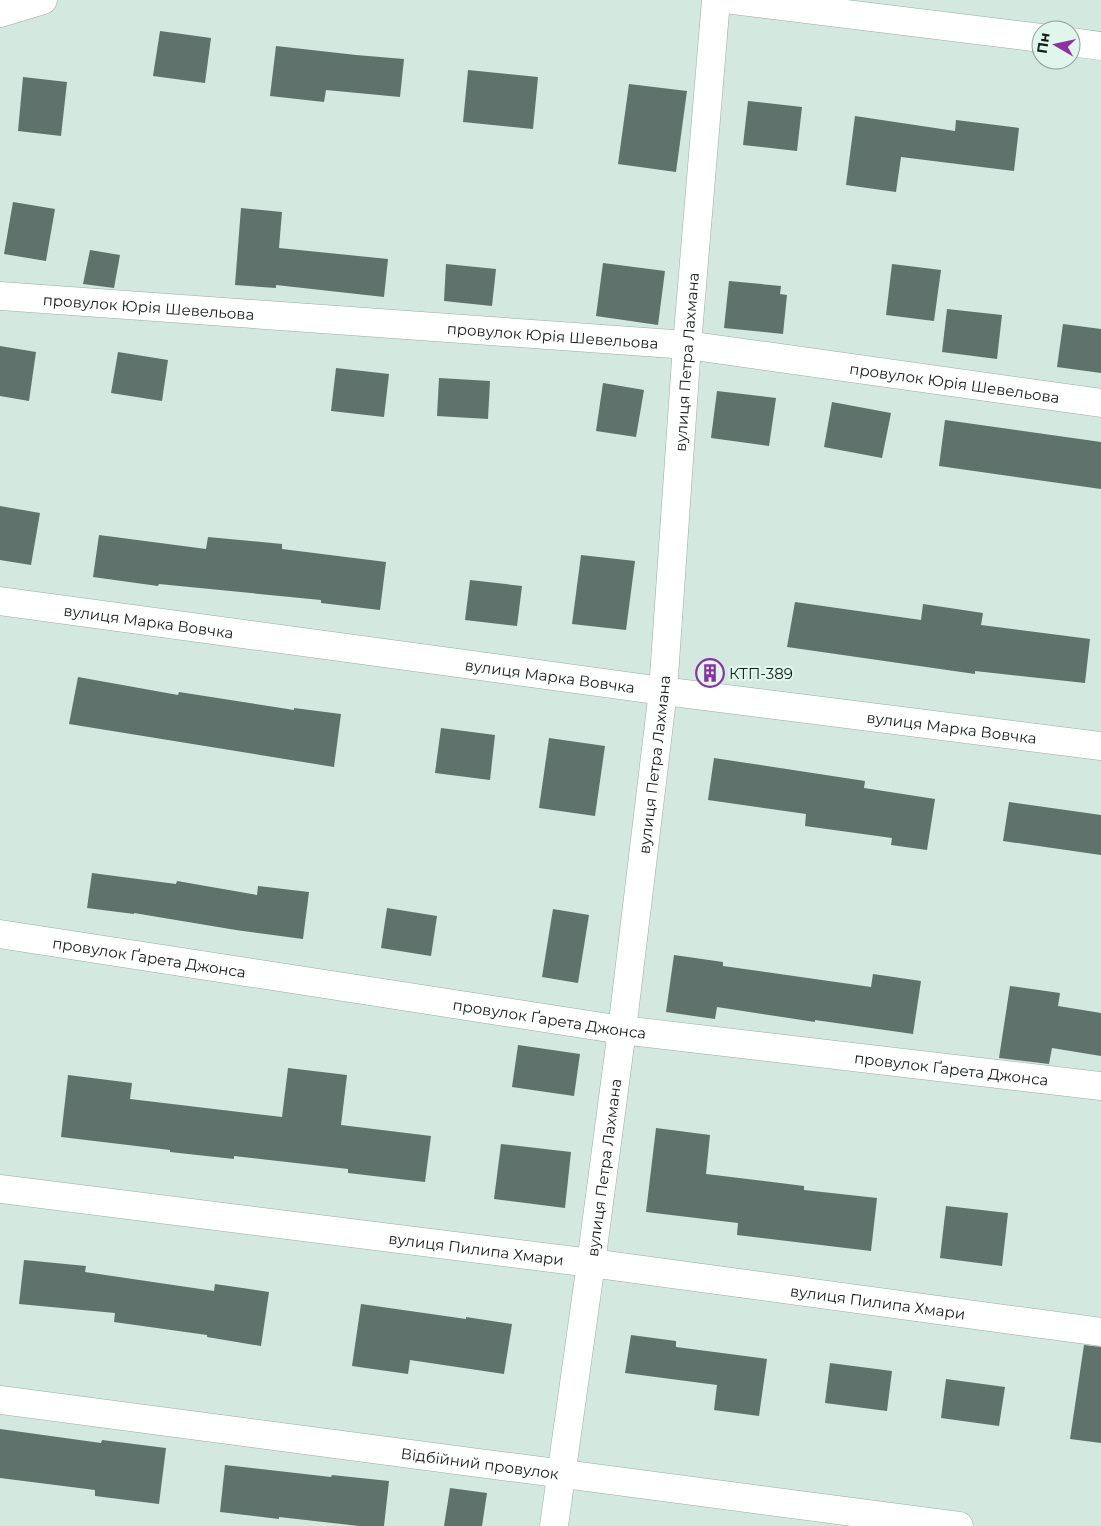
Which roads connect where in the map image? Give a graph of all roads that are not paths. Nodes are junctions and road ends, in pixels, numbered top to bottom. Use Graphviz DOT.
graph roads {
  1 [pos="43,0"];
  2 [pos="716,0"];
  3 [pos="733,0"];
  4 [pos="0,13"];
  5 [pos="1031,37"];
  6 [pos="1081,43"];
  7 [pos="1101,46"];
  8 [pos="0,296"];
  9 [pos="687,345"];
  10 [pos="1101,403"];
  11 [pos="0,601"];
  12 [pos="663,691"];
  13 [pos="1101,746"];
  14 [pos="0,934"];
  15 [pos="622,1030"];
  16 [pos="1101,1086"];
  17 [pos="0,1189"];
  18 [pos="591,1263"];
  19 [pos="1101,1332"];
  20 [pos="0,1400"];
  21 [pos="562,1474"];
  22 [pos="554,1526"];
  23 [pos="959,1526"];
  1 -- 4 [label="street"];
  2 -- 9 [label="street, вулиця Петра Лахмана"];
  3 -- 5 [label="street"];
  6 -- 7 [label="street"];
  8 -- 9 [label="street, провулок Юрія Шевельова"];
  9 -- 10 [label="street, провулок Юрія Шевельова"];
  9 -- 12 [label="street, вулиця Петра Лахмана"];
  11 -- 12 [label="street, вулиця Марка Вовчка"];
  12 -- 13 [label="street, вулиця Марка Вовчка"];
  12 -- 15 [label="street, вулиця Петра Лахмана"];
  14 -- 15 [label="street, провулок Ґарета Джонса"];
  15 -- 16 [label="street, провулок Ґарета Джонса"];
  15 -- 18 [label="street, вулиця Петра Лахмана"];
  17 -- 18 [label="street, вулиця Пилипа Хмари"];
  18 -- 19 [label="street, вулиця Пилипа Хмари"];
  18 -- 21 [label="street, вулиця Петра Лахмана"];
  20 -- 21 [label="street, Відбійний провулок"];
  21 -- 22 [label="street, вулиця Петра Лахмана"];
  21 -- 23 [label="street, Відбійний провулок"];
}
